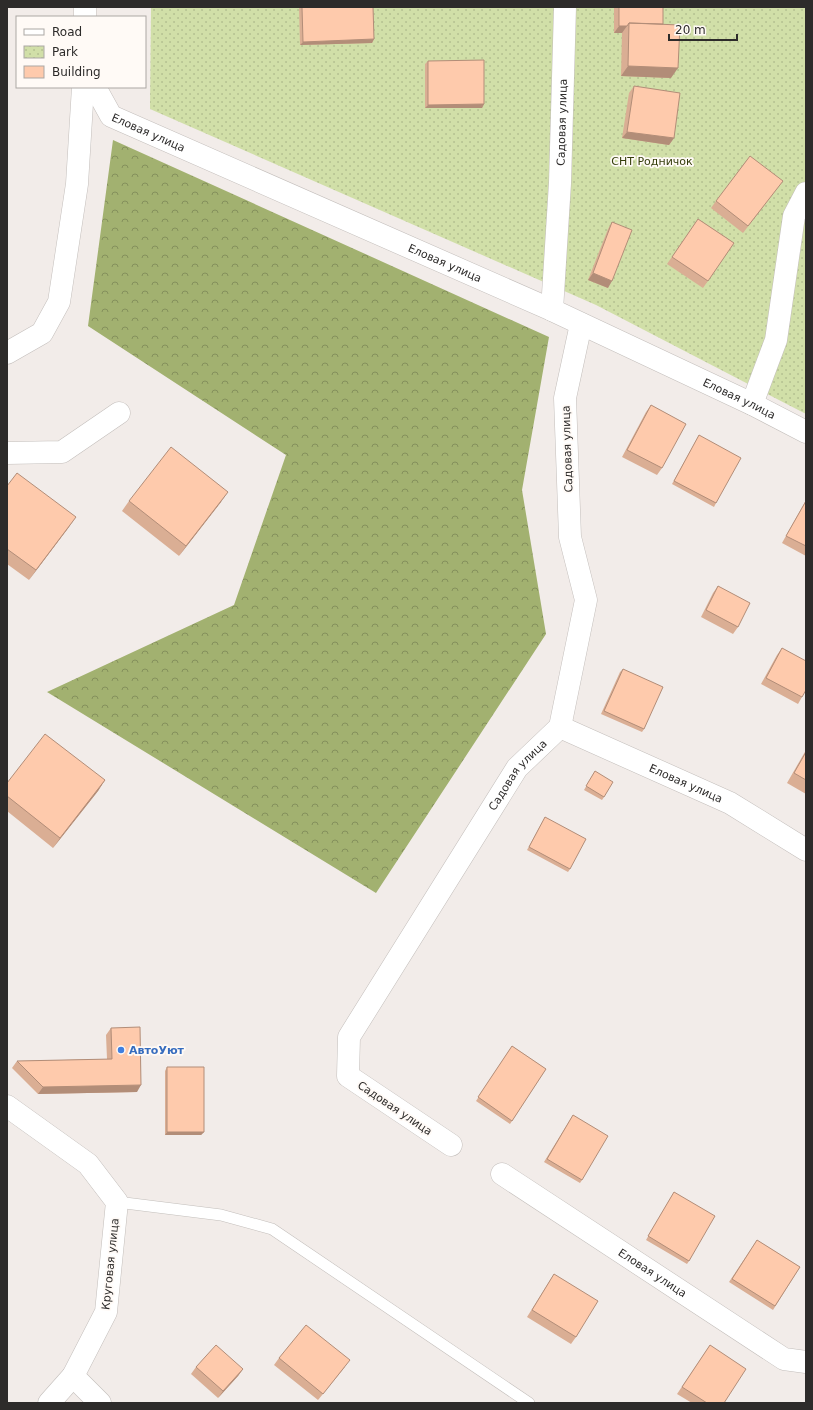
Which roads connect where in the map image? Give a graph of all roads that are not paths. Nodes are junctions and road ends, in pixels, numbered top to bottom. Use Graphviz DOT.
graph roads {
  1 [pos="565,7"];
  2 [pos="83,88"];
  3 [pos="96,88"];
  4 [pos="806,193"];
  5 [pos="552,310"];
  6 [pos="581,324"];
  7 [pos="7,353"];
  8 [pos="752,404"];
  9 [pos="119,413"];
  10 [pos="806,432"];
  11 [pos="7,453"];
  12 [pos="560,727"];
  13 [pos="806,850"];
  14 [pos="7,1106"];
  15 [pos="450,1145"];
  16 [pos="502,1174"];
  17 [pos="117,1202"];
  18 [pos="806,1362"];
  19 [pos="73,1376"];
  20 [pos="49,1403"];
  21 [pos="100,1403"];
  22 [pos="529,1403"];
  1 -- 5 [label="street, Садовая улица"];
  2 -- 7 [label="street"];
  3 -- 5 [label="street, Еловая улица"];
  4 -- 8 [label="street"];
  5 -- 6 [label="street, Еловая улица"];
  6 -- 8 [label="street, Еловая улица"];
  6 -- 12 [label="street, Садовая улица"];
  8 -- 10 [label="street, Еловая улица"];
  9 -- 11 [label="street"];
  12 -- 13 [label="street, Еловая улица"];
  12 -- 15 [label="street, Садовая улица"];
  14 -- 17 [label="street"];
  16 -- 18 [label="street, Еловая улица"];
  17 -- 19 [label="street, Круговая улица"];
  17 -- 22 [label="lane"];
  19 -- 20 [label="street, Круговая улица"];
  19 -- 21 [label="street"];
}
